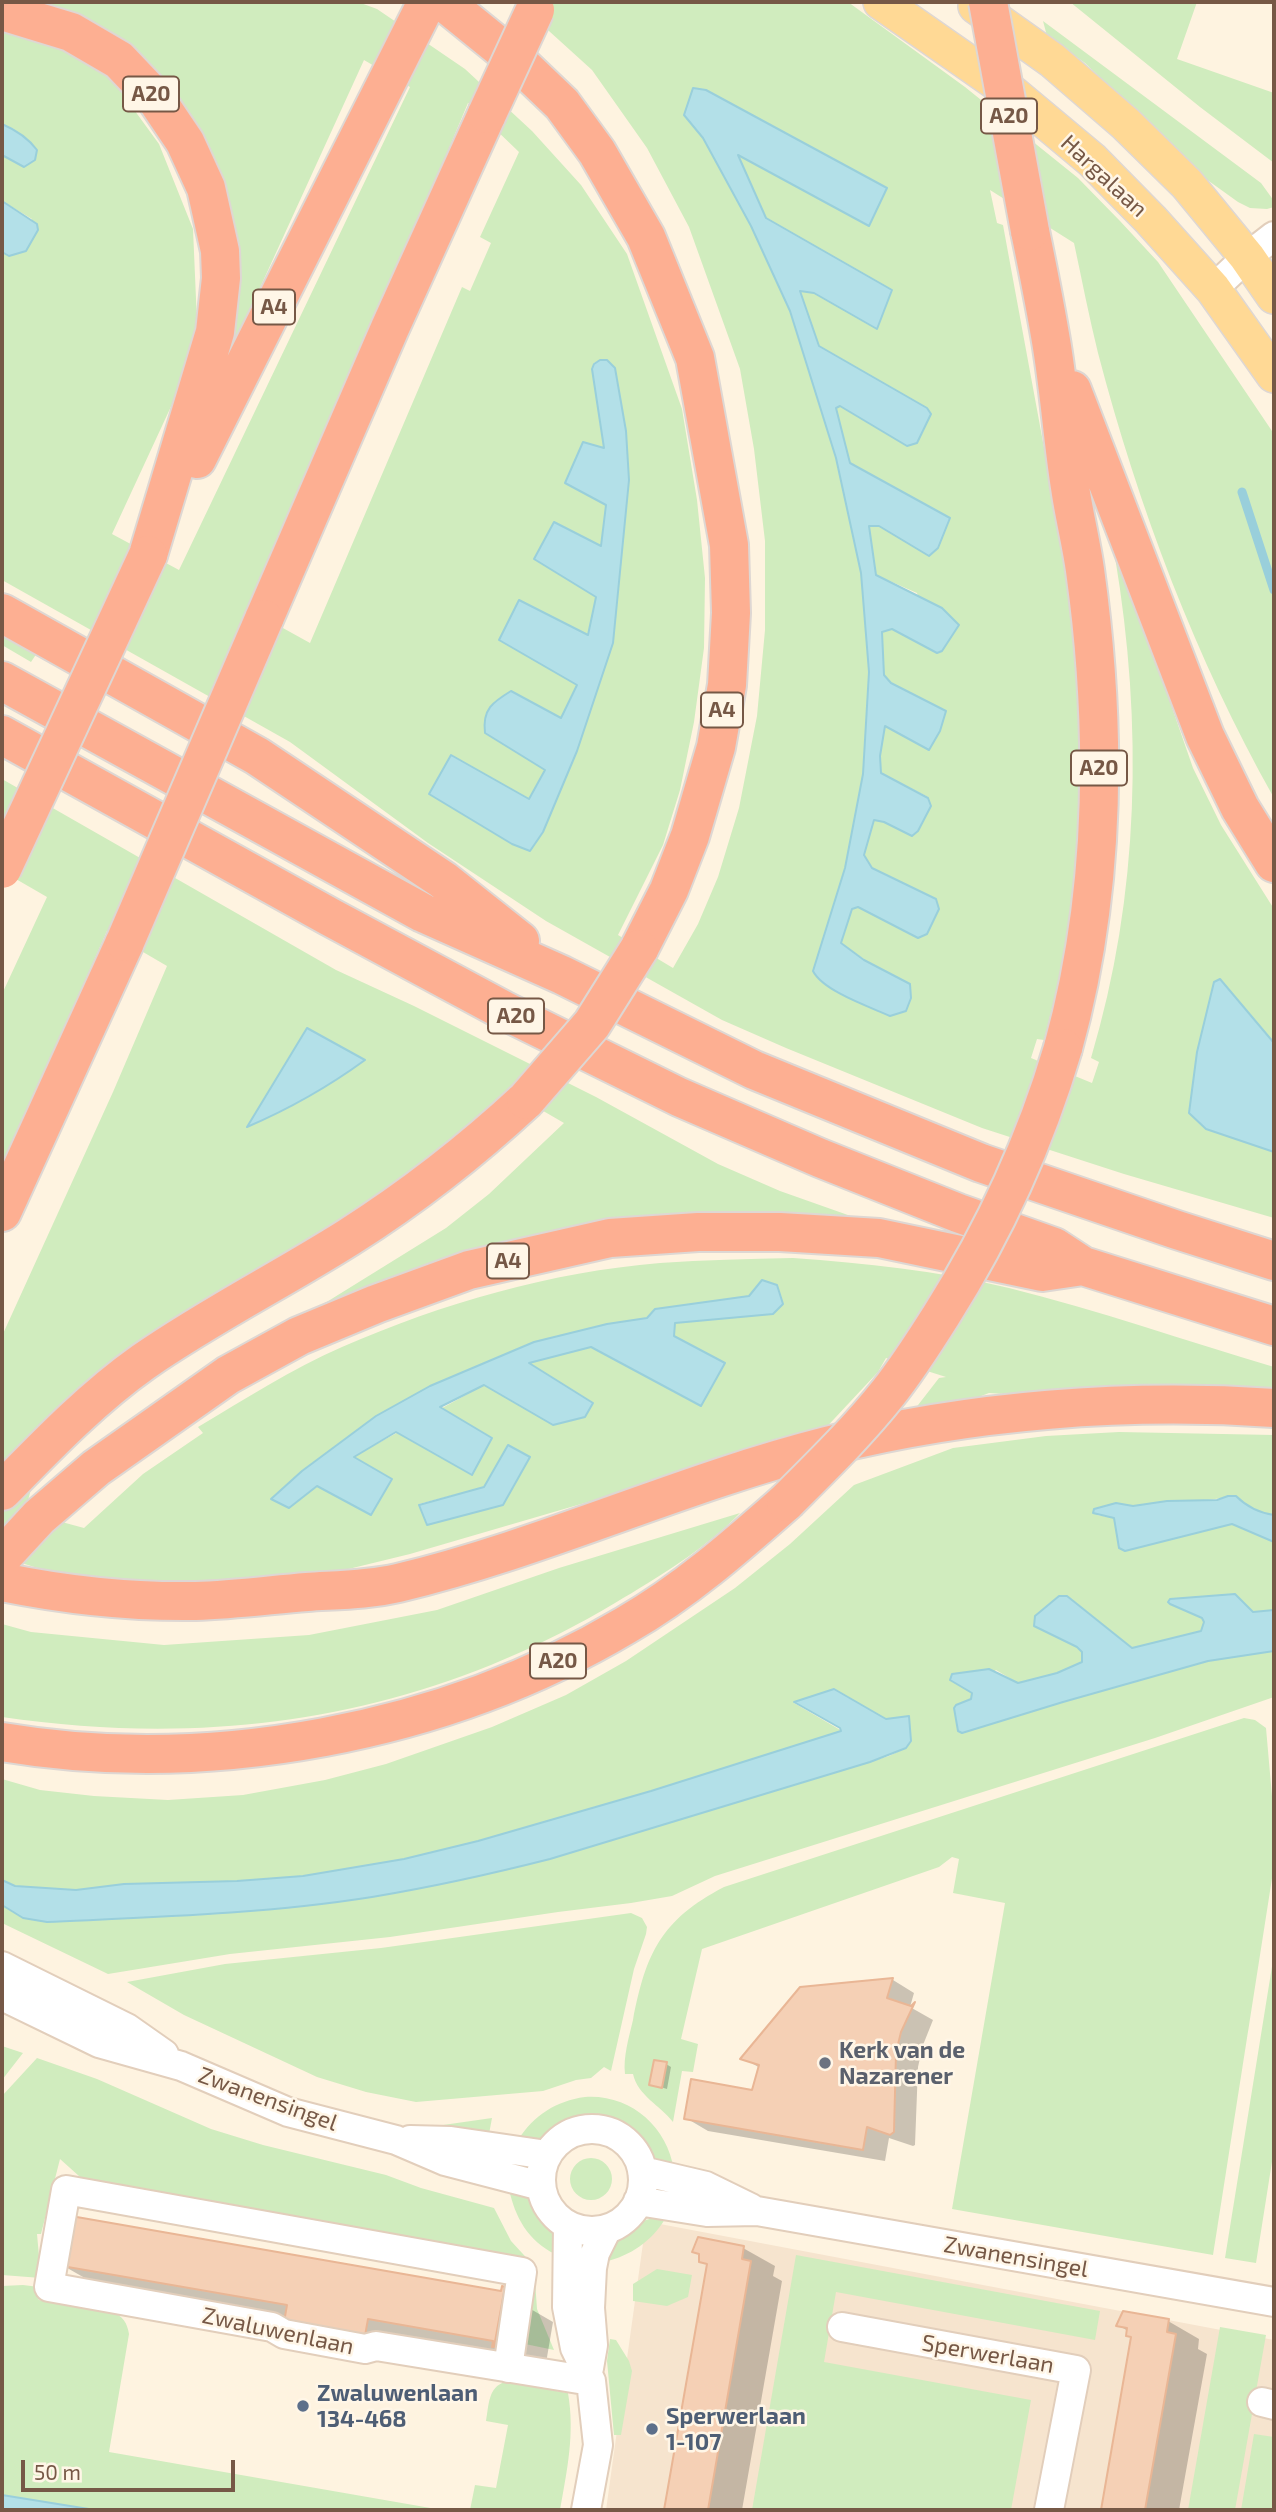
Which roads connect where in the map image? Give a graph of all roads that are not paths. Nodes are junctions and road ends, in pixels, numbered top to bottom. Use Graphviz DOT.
graph roads {
  1 [pos="427,2"];
  2 [pos="444,2"];
  3 [pos="881,2"];
  4 [pos="970,2"];
  5 [pos="988,2"];
  6 [pos="537,6"];
  7 [pos="2,11"];
  8 [pos="1274,236"];
  9 [pos="1247,257"];
  10 [pos="1213,289"];
  11 [pos="1274,296"];
  12 [pos="1050,335"];
  13 [pos="1274,375"];
  14 [pos="148,555"];
  15 [pos="2,613"];
  16 [pos="2,681"];
  17 [pos="2,735"];
  18 [pos="1274,863"];
  19 [pos="2,869"];
  20 [pos="562,975"];
  21 [pos="2,1212"];
  22 [pos="1274,1261"];
  23 [pos="1083,1266"];
  24 [pos="1274,1326"];
  25 [pos="1274,1408"];
  26 [pos="2,1491"];
  27 [pos="2,1557"];
  28 [pos="2,1582"];
  29 [pos="2,1742"];
  30 [pos="2,1966"];
  31 [pos="2,1996"];
  32 [pos="181,2066"];
  33 [pos="396,2140"];
  34 [pos="547,2155"];
  35 [pos="642,2171"];
  36 [pos="541,2186"];
  37 [pos="638,2201"];
  38 [pos="757,2211"];
  39 [pos="568,2225"];
  40 [pos="607,2229"];
  41 [pos="1274,2302"];
  42 [pos="842,2327"];
  43 [pos="508,2368"];
  44 [pos="590,2376"];
  45 [pos="586,2510"];
  46 [pos="1049,2510"];
  1 -- 14 [label="highway, A4"];
  2 -- 26 [label="highway, A4, bridge"];
  3 -- 10 [label="main road, Hargalaan"];
  4 -- 9 [label="main road"];
  5 -- 12 [label="highway, A20, bridge"];
  6 -- 21 [label="highway, bridge"];
  7 -- 14 [label="highway, A20"];
  8 -- 9 [label="street"];
  9 -- 10 [label="street"];
  9 -- 11 [label="main road"];
  10 -- 13 [label="main road, Hargalaan"];
  12 -- 18 [label="highway, A20"];
  12 -- 29 [label="highway, A20, bridge"];
  14 -- 19 [label="highway, A4, bridge"];
  15 -- 20 [label="highway, A20"];
  16 -- 20 [label="highway, A20"];
  17 -- 23 [label="highway, A20"];
  20 -- 22 [label="highway, A20"];
  23 -- 24 [label="highway, A20"];
  23 -- 27 [label="highway, A4"];
  25 -- 28 [label="highway"];
  30 -- 32 [label="street, Zwanensingel"];
  31 -- 32 [label="street, Zwanensingel"];
  32 -- 33 [label="street, Zwanensingel"];
  33 -- 34 [label="street, Zwanensingel"];
  33 -- 36 [label="street, Zwanensingel"];
  34 -- 35 [label="street"];
  34 -- 36 [label="street"];
  35 -- 37 [label="street"];
  35 -- 38 [label="street, Zwanensingel"];
  36 -- 39 [label="street"];
  37 -- 38 [label="street, Zwanensingel"];
  37 -- 40 [label="street"];
  38 -- 41 [label="street, Zwanensingel"];
  39 -- 40 [label="street"];
  39 -- 44 [label="street"];
  40 -- 44 [label="street"];
  42 -- 46 [label="street, Sperwerlaan"];
  43 -- 43 [label="street, Zwaluwenlaan"];
  43 -- 44 [label="street, Zwaluwenlaan"];
  44 -- 45 [label="street"];
}
